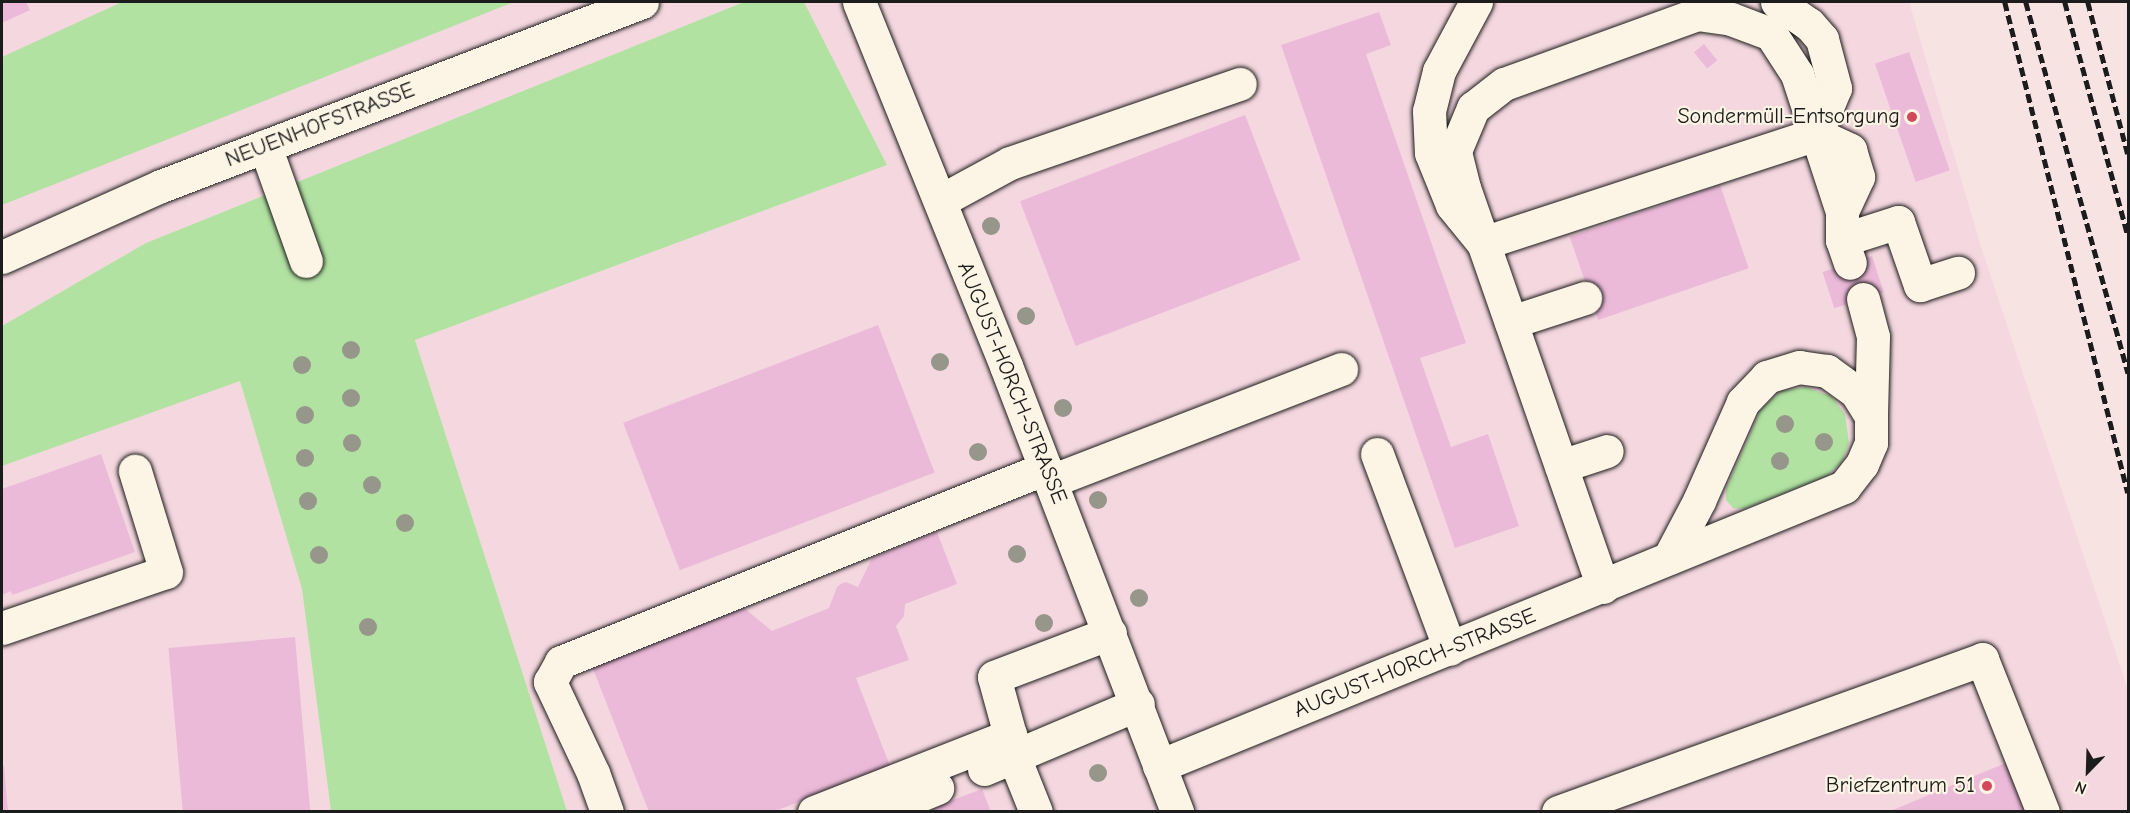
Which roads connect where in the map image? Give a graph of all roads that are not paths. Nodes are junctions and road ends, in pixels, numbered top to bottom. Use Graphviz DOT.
graph roads {
  1 [pos="642,2"];
  2 [pos="859,2"];
  3 [pos="1476,2"];
  4 [pos="1777,2"];
  5 [pos="1240,84"];
  6 [pos="1816,134"];
  7 [pos="266,146"];
  8 [pos="940,201"];
  9 [pos="1484,243"];
  10 [pos="2,257"];
  11 [pos="306,261"];
  12 [pos="1958,273"];
  13 [pos="1585,298"];
  14 [pos="1863,299"];
  15 [pos="1511,322"];
  16 [pos="1341,369"];
  17 [pos="1871,416"];
  18 [pos="1607,451"];
  19 [pos="1377,454"];
  20 [pos="1561,466"];
  21 [pos="135,471"];
  22 [pos="1048,475"];
  23 [pos="1669,558"];
  24 [pos="1603,587"];
  25 [pos="2,628"];
  26 [pos="1110,633"];
  27 [pos="1450,648"];
  28 [pos="1138,705"];
  29 [pos="1014,757"];
  30 [pos="1160,766"];
  31 [pos="607,812"];
  32 [pos="814,812"];
  33 [pos="878,812"];
  34 [pos="1036,812"];
  35 [pos="1178,812"];
  36 [pos="1558,812"];
  37 [pos="2043,812"];
  1 -- 7 [label="street, NEUENHOFSTRASSE"];
  2 -- 8 [label="street, AUGUST-HORCH-STRASSE"];
  3 -- 9 [label="street"];
  4 -- 6 [label="street"];
  5 -- 8 [label="street"];
  6 -- 9 [label="street"];
  6 -- 9 [label="street"];
  6 -- 12 [label="street"];
  7 -- 10 [label="street, NEUENHOFSTRASSE"];
  7 -- 11 [label="street"];
  8 -- 22 [label="street, AUGUST-HORCH-STRASSE"];
  9 -- 15 [label="street"];
  13 -- 15 [label="street"];
  14 -- 17 [label="street, AUGUST-HORCH-STRASSE"];
  15 -- 20 [label="street"];
  16 -- 22 [label="street"];
  17 -- 23 [label="street, AUGUST-HORCH-STRASSE"];
  17 -- 23 [label="street"];
  18 -- 20 [label="street"];
  19 -- 27 [label="street"];
  20 -- 24 [label="street"];
  21 -- 25 [label="street"];
  22 -- 26 [label="street, AUGUST-HORCH-STRASSE"];
  22 -- 31 [label="street"];
  23 -- 24 [label="street, AUGUST-HORCH-STRASSE"];
  24 -- 27 [label="street, AUGUST-HORCH-STRASSE"];
  26 -- 28 [label="street, AUGUST-HORCH-STRASSE"];
  26 -- 32 [label="street"];
  27 -- 30 [label="street, AUGUST-HORCH-STRASSE"];
  28 -- 29 [label="street"];
  28 -- 30 [label="street, AUGUST-HORCH-STRASSE"];
  29 -- 33 [label="street"];
  29 -- 34 [label="street"];
  30 -- 35 [label="street, AUGUST-HORCH-STRASSE"];
  36 -- 37 [label="street"];
}
